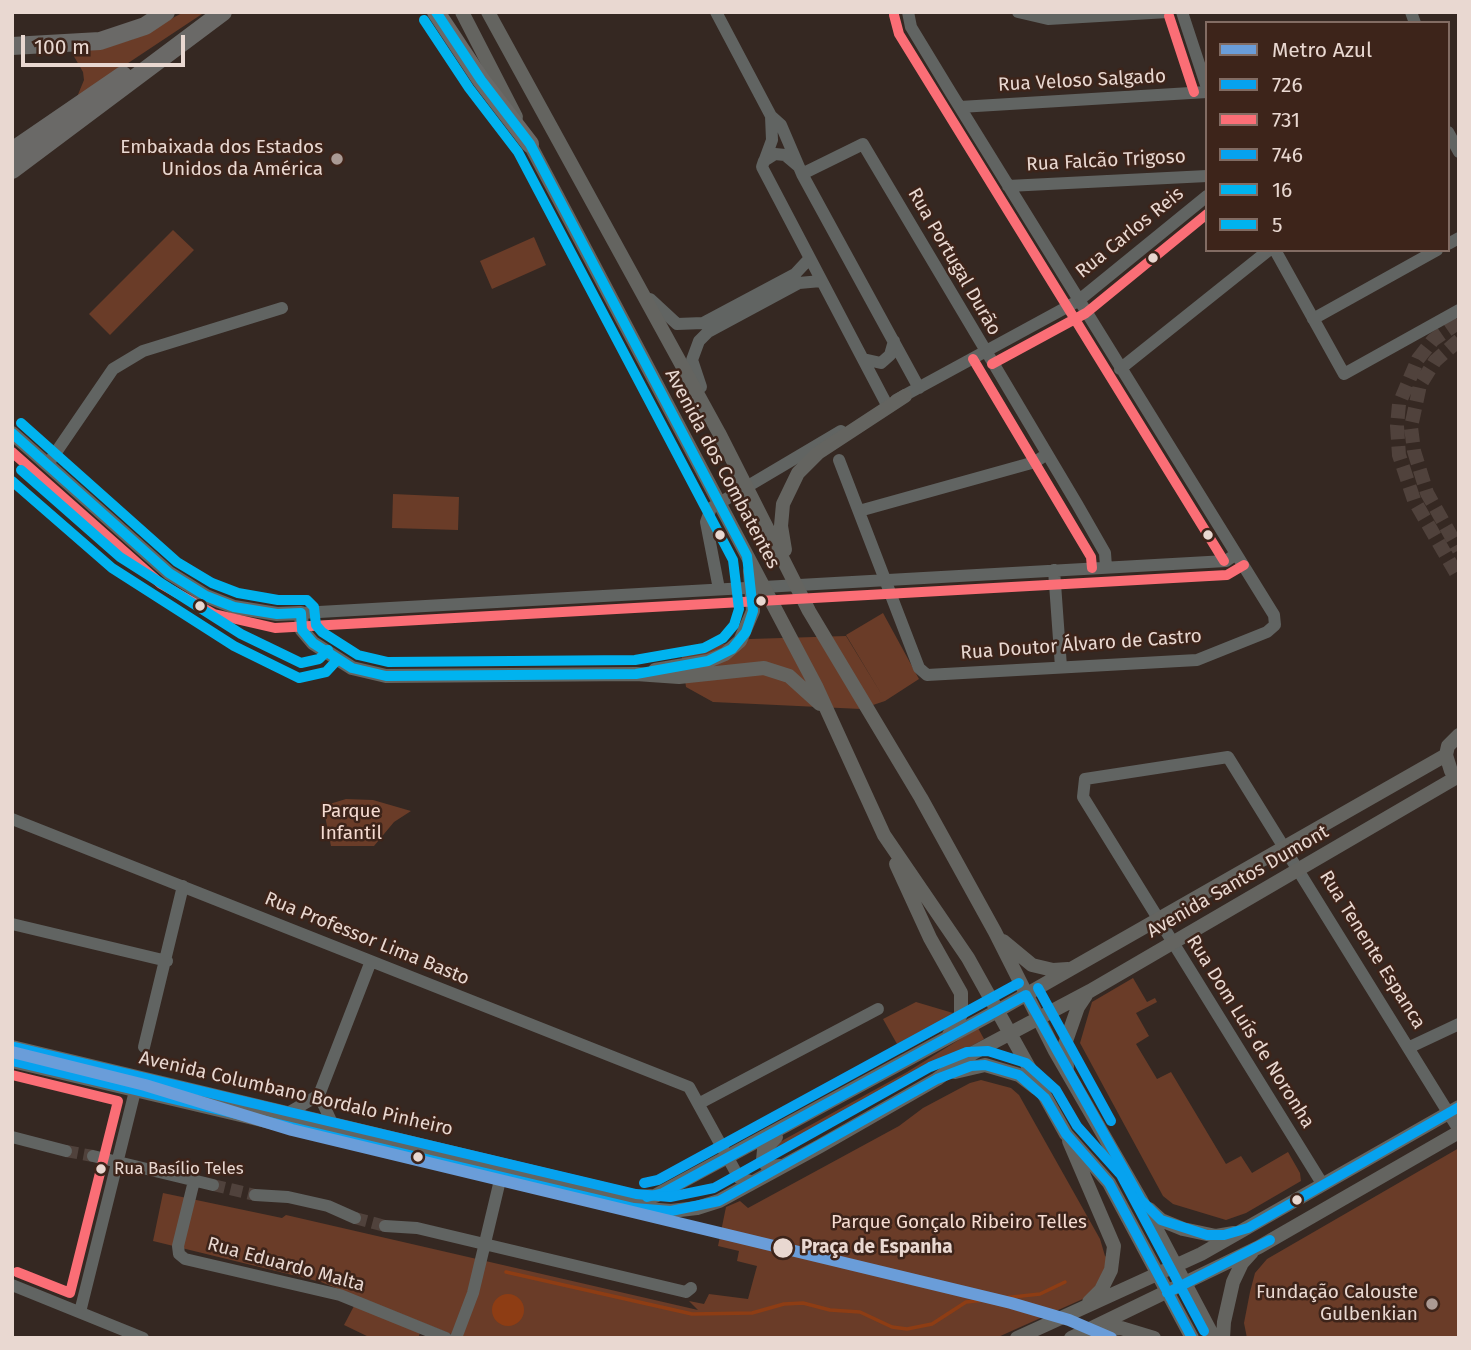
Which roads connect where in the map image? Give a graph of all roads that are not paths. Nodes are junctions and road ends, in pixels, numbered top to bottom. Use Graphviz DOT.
graph roads {
  1 [pos="166,12"];
  2 [pos="223,12"];
  3 [pos="436,12"];
  4 [pos="462,12"];
  5 [pos="488,12"];
  6 [pos="716,12"];
  7 [pos="908,12"];
  8 [pos="1020,12"];
  9 [pos="1168,12"];
  10 [pos="1182,12"];
  11 [pos="16,44"];
  12 [pos="163,54"];
  13 [pos="1205,84"];
  14 [pos="1205,90"];
  15 [pos="960,107"];
  16 [pos="771,116"];
  17 [pos="1450,136"];
  18 [pos="530,144"];
  19 [pos="12,151"];
  20 [pos="1459,152"];
  21 [pos="764,161"];
  22 [pos="12,170"];
  23 [pos="800,170"];
  24 [pos="1205,176"];
  25 [pos="1008,186"];
  26 [pos="1205,198"];
  27 [pos="1266,252"];
  28 [pos="1276,252"];
  29 [pos="1433,252"];
  30 [pos="809,259"];
  31 [pos="821,281"];
  32 [pos="638,288"];
  33 [pos="1078,301"];
  34 [pos="282,308"];
  35 [pos="1459,310"];
  36 [pos="1313,318"];
  37 [pos="894,341"];
  38 [pos="985,352"];
  39 [pos="862,358"];
  40 [pos="1120,369"];
  41 [pos="919,388"];
  42 [pos="905,396"];
  43 [pos="887,405"];
  44 [pos="12,433"];
  45 [pos="719,433"];
  46 [pos="1047,454"];
  47 [pos="839,460"];
  48 [pos="48,464"];
  49 [pos="859,511"];
  50 [pos="1236,554"];
  51 [pos="747,556"];
  52 [pos="787,562"];
  53 [pos="1106,567"];
  54 [pos="1054,570"];
  55 [pos="885,579"];
  56 [pos="719,589"];
  57 [pos="301,613"];
  58 [pos="1061,667"];
  59 [pos="678,671"];
  60 [pos="826,710"];
  61 [pos="1459,735"];
  62 [pos="1446,755"];
  63 [pos="1228,757"];
  64 [pos="1458,777"];
  65 [pos="12,819"];
  66 [pos="884,835"];
  67 [pos="1285,847"];
  68 [pos="1299,869"];
  69 [pos="183,886"];
  70 [pos="1158,919"];
  71 [pos="12,924"];
  72 [pos="995,932"];
  73 [pos="1173,943"];
  74 [pos="167,961"];
  75 [pos="371,961"];
  76 [pos="1076,966"];
  77 [pos="1090,991"];
  78 [pos="1026,995"];
  79 [pos="878,1009"];
  80 [pos="999,1010"];
  81 [pos="1038,1019"];
  82 [pos="1459,1024"];
  83 [pos="1012,1033"];
  84 [pos="937,1045"];
  85 [pos="12,1047"];
  86 [pos="144,1047"];
  87 [pos="1410,1047"];
  88 [pos="12,1061"];
  89 [pos="138,1076"];
  90 [pos="1069,1076"];
  91 [pos="937,1079"];
  92 [pos="135,1091"];
  93 [pos="319,1095"];
  94 [pos="1045,1098"];
  95 [pos="700,1103"];
  96 [pos="1454,1110"];
  97 [pos="288,1113"];
  98 [pos="802,1118"];
  99 [pos="332,1123"];
  100 [pos="1459,1131"];
  101 [pos="1066,1134"];
  102 [pos="12,1137"];
  103 [pos="338,1138"];
  104 [pos="66,1151"];
  105 [pos="93,1156"];
  106 [pos="727,1159"];
  107 [pos="117,1162"];
  108 [pos="788,1164"];
  109 [pos="501,1176"];
  110 [pos="759,1179"];
  111 [pos="193,1184"];
  112 [pos="213,1185"];
  113 [pos="1322,1185"];
  114 [pos="255,1195"];
  115 [pos="1141,1200"];
  116 [pos="355,1218"];
  117 [pos="385,1226"];
  118 [pos="1248,1228"];
  119 [pos="484,1243"];
  120 [pos="1259,1247"];
  121 [pos="1176,1266"];
  122 [pos="1158,1275"];
  123 [pos="1185,1283"];
  124 [pos="12,1284"];
  125 [pos="691,1288"];
  126 [pos="1167,1293"];
  127 [pos="80,1312"];
  128 [pos="1067,1316"];
  129 [pos="143,1338"];
  130 [pos="446,1338"];
  131 [pos="456,1338"];
  132 [pos="1017,1338"];
  133 [pos="1072,1338"];
  134 [pos="1154,1338"];
  135 [pos="1192,1338"];
  136 [pos="1214,1338"];
  137 [pos="1223,1338"];
  1 -- 11 [label="highway"];
  2 -- 12 [label="highway"];
  3 -- 18 [label="highway"];
  4 -- 18 [label="main road, Avenida dos Combatentes"];
  5 -- 32 [label="main road, Avenida dos Combatentes"];
  6 -- 16 [label="street"];
  7 -- 15 [label="street"];
  8 -- 9 [label="street"];
  10 -- 13 [label="street"];
  12 -- 19 [label="highway"];
  12 -- 22 [label="highway"];
  14 -- 15 [label="street, Rua Veloso Salgado"];
  15 -- 25 [label="street"];
  16 -- 21 [label="street"];
  16 -- 23 [label="street"];
  17 -- 20 [label="street"];
  18 -- 51 [label="main road, Avenida dos Combatentes"];
  21 -- 23 [label="street"];
  21 -- 30 [label="street"];
  23 -- 37 [label="street"];
  23 -- 38 [label="street, Rua Portugal Durão"];
  24 -- 25 [label="street, Rua Falcão Trigoso"];
  25 -- 33 [label="street"];
  26 -- 33 [label="street, Rua Carlos Reis"];
  27 -- 40 [label="street"];
  28 -- 36 [label="street"];
  29 -- 36 [label="street"];
  30 -- 31 [label="street"];
  30 -- 32 [label="street"];
  31 -- 39 [label="street"];
  31 -- 45 [label="street"];
  32 -- 45 [label="main road, Avenida dos Combatentes"];
  33 -- 38 [label="street, Rua Carlos Reis"];
  33 -- 40 [label="street"];
  34 -- 48 [label="street"];
  35 -- 36 [label="street"];
  37 -- 39 [label="street"];
  37 -- 41 [label="street"];
  38 -- 41 [label="street, Rua Carlos Reis"];
  38 -- 46 [label="street, Rua Portugal Durão"];
  39 -- 43 [label="street"];
  40 -- 50 [label="street"];
  41 -- 42 [label="street, Rua Carlos Reis"];
  42 -- 43 [label="street, Rua Carlos Reis"];
  42 -- 52 [label="main road"];
  43 -- 56 [label="street, Rua Carlos Reis"];
  44 -- 48 [label="main road"];
  45 -- 52 [label="main road, Avenida dos Combatentes"];
  46 -- 49 [label="street"];
  46 -- 53 [label="street, Rua Portugal Durão"];
  47 -- 49 [label="street"];
  48 -- 57 [label="main road"];
  49 -- 55 [label="street"];
  50 -- 53 [label="street"];
  50 -- 58 [label="street, Rua Doutor Álvaro de Castro"];
  51 -- 59 [label="main road"];
  51 -- 60 [label="main road, Avenida dos Combatentes"];
  52 -- 72 [label="main road, Avenida dos Combatentes"];
  53 -- 54 [label="street"];
  54 -- 55 [label="street"];
  54 -- 58 [label="street"];
  55 -- 56 [label="street"];
  55 -- 58 [label="street, Rua Doutor Álvaro de Castro"];
  56 -- 57 [label="street"];
  57 -- 59 [label="main road"];
  59 -- 60 [label="main road"];
  60 -- 66 [label="main road, Avenida dos Combatentes"];
  61 -- 62 [label="main road"];
  62 -- 64 [label="main road"];
  62 -- 67 [label="main road, Avenida Santos Dumont"];
  63 -- 67 [label="street, Rua Tenente Espanca"];
  63 -- 70 [label="street, Rua Dom Luís de Noronha"];
  64 -- 68 [label="main road, Avenida Santos Dumont"];
  65 -- 69 [label="street, Rua Professor Lima Basto"];
  66 -- 80 [label="main road, Avenida dos Combatentes"];
  66 -- 84 [label="main road"];
  67 -- 68 [label="street, Rua Tenente Espanca"];
  67 -- 70 [label="main road, Avenida Santos Dumont"];
  68 -- 73 [label="main road, Avenida Santos Dumont"];
  68 -- 87 [label="street, Rua Tenente Espanca"];
  69 -- 74 [label="street"];
  69 -- 75 [label="street, Rua Professor Lima Basto"];
  70 -- 73 [label="street, Rua Dom Luís de Noronha"];
  70 -- 76 [label="main road, Avenida Santos Dumont"];
  71 -- 74 [label="street"];
  72 -- 76 [label="main road, Avenida Santos Dumont"];
  72 -- 78 [label="main road"];
  73 -- 77 [label="main road, Avenida Santos Dumont"];
  73 -- 113 [label="street, Rua Dom Luís de Noronha"];
  74 -- 86 [label="street"];
  75 -- 93 [label="street"];
  75 -- 95 [label="street, Rua Professor Lima Basto"];
  76 -- 78 [label="main road, Avenida Santos Dumont"];
  77 -- 81 [label="main road, Avenida Santos Dumont"];
  77 -- 90 [label="main road"];
  78 -- 80 [label="main road"];
  78 -- 81 [label="main road"];
  79 -- 95 [label="street"];
  80 -- 83 [label="main road"];
  80 -- 84 [label="main road"];
  81 -- 83 [label="main road"];
  81 -- 90 [label="main road"];
  82 -- 87 [label="street"];
  83 -- 91 [label="main road"];
  83 -- 94 [label="main road"];
  84 -- 98 [label="main road"];
  85 -- 89 [label="main road, Avenida Columbano Bordalo Pinheiro"];
  87 -- 96 [label="street, Rua Tenente Espanca"];
  88 -- 92 [label="main road, Avenida Columbano Bordalo Pinheiro"];
  89 -- 92 [label="main road"];
  89 -- 97 [label="main road, Avenida Columbano Bordalo Pinheiro"];
  90 -- 115 [label="main road"];
  91 -- 94 [label="main road"];
  91 -- 108 [label="main road"];
  92 -- 103 [label="main road, Avenida Columbano Bordalo Pinheiro"];
  92 -- 107 [label="street"];
  93 -- 97 [label="street"];
  93 -- 99 [label="street"];
  94 -- 101 [label="main road"];
  95 -- 106 [label="street, Rua Professor Lima Basto"];
  96 -- 100 [label="street, Rua Tenente Espanca"];
  96 -- 113 [label="main road"];
  97 -- 99 [label="main road, Avenida Columbano Bordalo Pinheiro"];
  98 -- 106 [label="main road"];
  98 -- 108 [label="main road"];
  99 -- 103 [label="main road"];
  99 -- 106 [label="main road, Avenida Columbano Bordalo Pinheiro"];
  100 -- 120 [label="main road"];
  101 -- 122 [label="main road"];
  101 -- 128 [label="main road"];
  102 -- 104 [label="street"];
  103 -- 109 [label="main road, Avenida Columbano Bordalo Pinheiro"];
  105 -- 107 [label="street"];
  106 -- 110 [label="street, Rua Professor Lima Basto"];
  107 -- 111 [label="street"];
  107 -- 127 [label="street"];
  108 -- 110 [label="main road"];
  109 -- 110 [label="main road, Avenida Columbano Bordalo Pinheiro"];
  109 -- 119 [label="street"];
  111 -- 112 [label="street"];
  111 -- 130 [label="street, Rua Eduardo Malta"];
  113 -- 118 [label="main road"];
  114 -- 116 [label="street"];
  115 -- 118 [label="main road"];
  115 -- 121 [label="main road"];
  117 -- 119 [label="street"];
  118 -- 121 [label="main road"];
  119 -- 125 [label="street"];
  119 -- 131 [label="street"];
  120 -- 123 [label="main road"];
  120 -- 137 [label="main road"];
  121 -- 122 [label="main road"];
  121 -- 123 [label="main road"];
  122 -- 126 [label="main road"];
  122 -- 128 [label="main road"];
  123 -- 126 [label="main road"];
  123 -- 136 [label="main road"];
  124 -- 127 [label="street"];
  126 -- 133 [label="main road"];
  126 -- 135 [label="main road"];
  127 -- 129 [label="street"];
  128 -- 132 [label="main road"];
  133 -- 134 [label="main road"];
}
